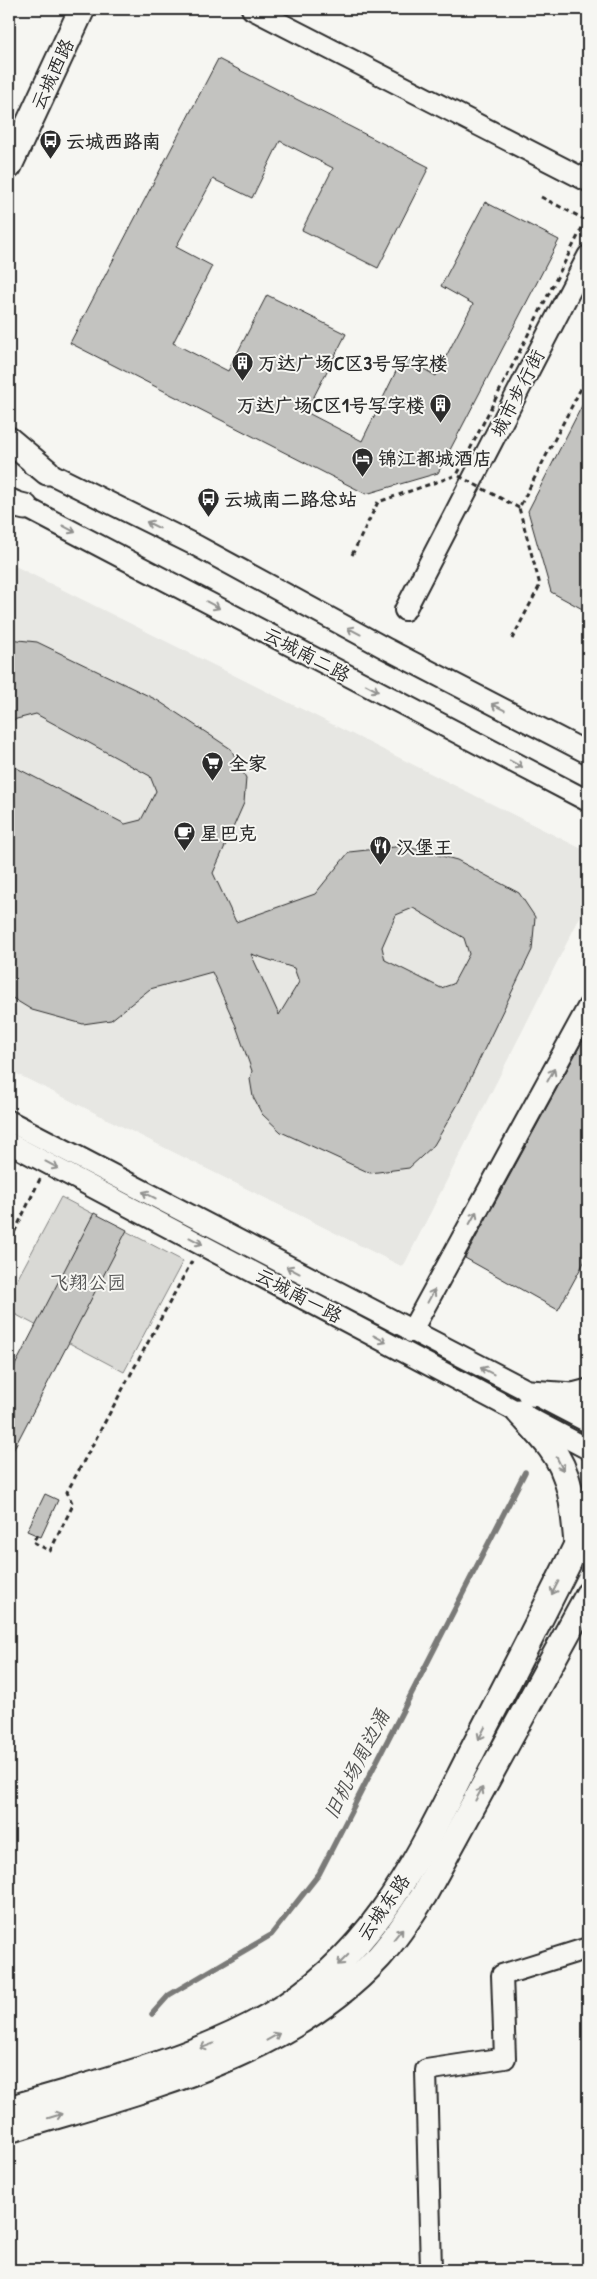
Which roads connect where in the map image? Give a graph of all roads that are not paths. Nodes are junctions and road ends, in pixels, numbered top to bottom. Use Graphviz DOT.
graph roads {
  1 [pos="82,9"];
  2 [pos="252,9"];
  3 [pos="9,166"];
  4 [pos="588,181"];
  5 [pos="588,256"];
  6 [pos="9,440"];
  7 [pos="9,453"];
  8 [pos="47,472"];
  9 [pos="14,503"];
  10 [pos="405,610"];
  11 [pos="588,754"];
  12 [pos="588,802"];
  13 [pos="588,1007"];
  14 [pos="9,1121"];
  15 [pos="9,1143"];
  16 [pos="411,1332"];
  17 [pos="588,1392"];
  18 [pos="525,1403"];
  19 [pos="588,1422"];
  20 [pos="588,1449"];
  21 [pos="588,1522"];
  22 [pos="578,1544"];
  23 [pos="588,1595"];
  24 [pos="588,1948"];
  25 [pos="9,2109"];
  26 [pos="9,2130"];
  27 [pos="431,2270"];
  1 -- 3 [label="main road, 云城西路"];
  2 -- 4 [label="street"];
  5 -- 10 [label="street, 城市步行街"];
  6 -- 8 [label="main road"];
  7 -- 8 [label="street"];
  11 -- 8 [label="street, one-way"];
  9 -- 12 [label="street, 云城南二路, one-way"];
  16 -- 13 [label="street, one-way"];
  16 -- 14 [label="street, 云城南一路, one-way"];
  15 -- 18 [label="street, 云城南一路, one-way"];
  18 -- 16 [label="street, 云城南一路, one-way"];
  17 -- 18 [label="main road"];
  18 -- 19 [label="street, 云城南一路"];
  18 -- 20 [label="street, 云城南一路"];
  18 -- 22 [label="main road, one-way"];
  21 -- 22 [label="main road, 云城东路"];
  22 -- 25 [label="main road, 云城东路, one-way"];
  26 -- 23 [label="main road, 云城东路, one-way"];
  24 -- 27 [label="street"];
}
